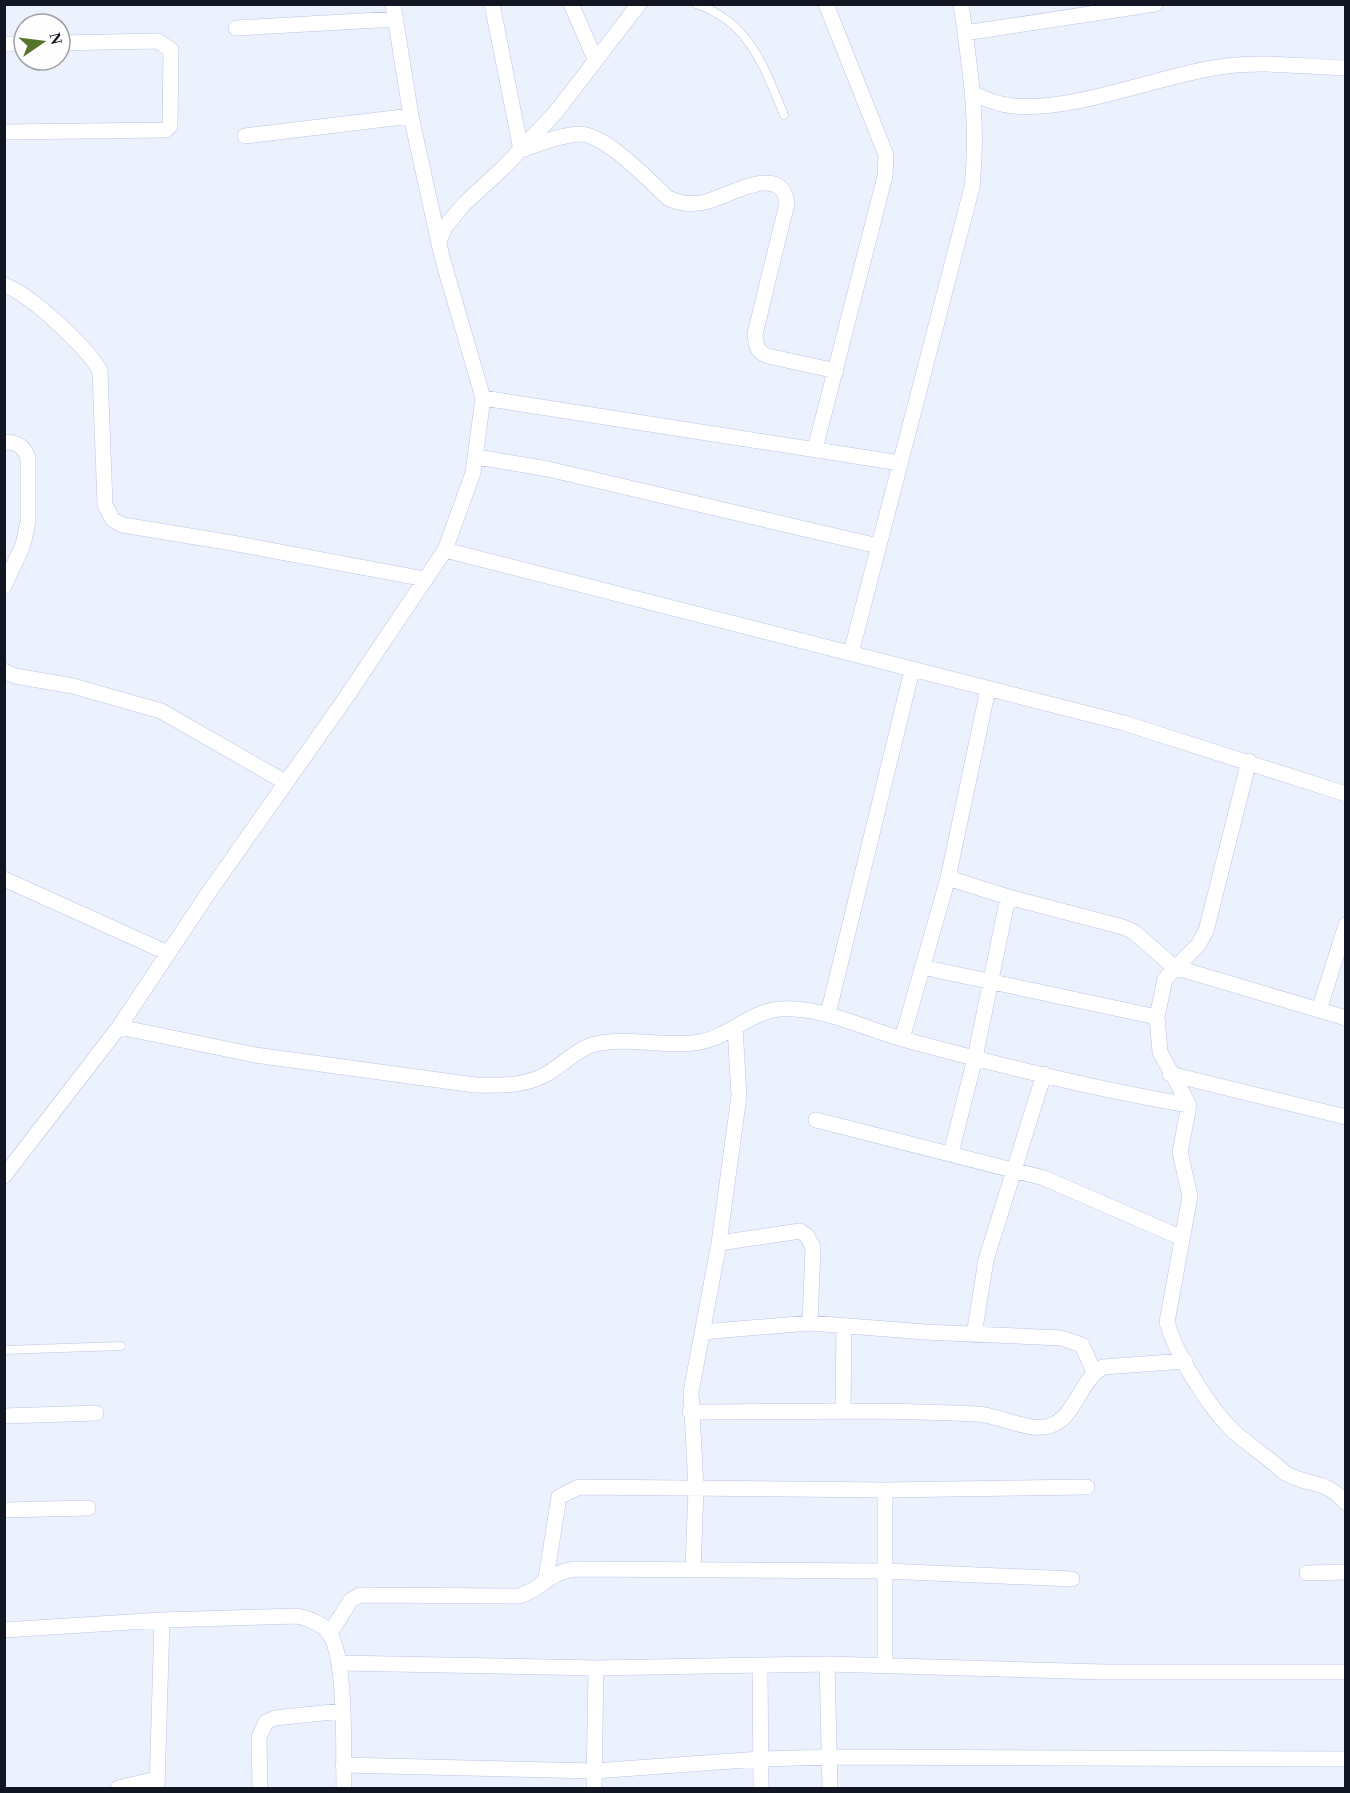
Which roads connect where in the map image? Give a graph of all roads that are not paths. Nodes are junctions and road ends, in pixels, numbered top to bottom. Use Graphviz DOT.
graph roads {
  1 [pos="492,4"];
  2 [pos="570,4"];
  3 [pos="639,4"];
  4 [pos="696,4"];
  5 [pos="826,4"];
  6 [pos="961,4"];
  7 [pos="1155,4"];
  8 [pos="395,12"];
  9 [pos="236,28"];
  10 [pos="965,33"];
  11 [pos="72,43"];
  12 [pos="595,59"];
  13 [pos="1346,68"];
  14 [pos="974,94"];
  15 [pos="784,115"];
  16 [pos="411,116"];
  17 [pos="4,132"];
  18 [pos="244,136"];
  19 [pos="521,150"];
  20 [pos="439,242"];
  21 [pos="4,285"];
  22 [pos="836,371"];
  23 [pos="483,398"];
  24 [pos="4,442"];
  25 [pos="815,449"];
  26 [pos="477,457"];
  27 [pos="900,463"];
  28 [pos="878,546"];
  29 [pos="445,550"];
  30 [pos="424,579"];
  31 [pos="4,586"];
  32 [pos="851,653"];
  33 [pos="912,670"];
  34 [pos="4,671"];
  35 [pos="988,689"];
  36 [pos="1249,761"];
  37 [pos="285,782"];
  38 [pos="1346,794"];
  39 [pos="948,878"];
  40 [pos="4,879"];
  41 [pos="1008,897"];
  42 [pos="1346,925"];
  43 [pos="168,953"];
  44 [pos="922,967"];
  45 [pos="1174,967"];
  46 [pos="991,981"];
  47 [pos="1319,1010"];
  48 [pos="828,1014"];
  49 [pos="1157,1017"];
  50 [pos="1346,1018"];
  51 [pos="120,1027"];
  52 [pos="735,1027"];
  53 [pos="902,1039"];
  54 [pos="975,1058"];
  55 [pos="1044,1074"];
  56 [pos="1170,1074"];
  57 [pos="1189,1105"];
  58 [pos="1346,1117"];
  59 [pos="816,1120"];
  60 [pos="951,1153"];
  61 [pos="1016,1171"];
  62 [pos="4,1176"];
  63 [pos="1182,1238"];
  64 [pos="719,1244"];
  65 [pos="810,1323"];
  66 [pos="844,1326"];
  67 [pos="702,1332"];
  68 [pos="974,1335"];
  69 [pos="121,1346"];
  70 [pos="4,1350"];
  71 [pos="1185,1362"];
  72 [pos="1094,1372"];
  73 [pos="690,1412"];
  74 [pos="843,1412"];
  75 [pos="96,1413"];
  76 [pos="4,1416"];
  77 [pos="1328,1486"];
  78 [pos="1346,1486"];
  79 [pos="1087,1487"];
  80 [pos="696,1488"];
  81 [pos="885,1490"];
  82 [pos="1346,1503"];
  83 [pos="88,1508"];
  84 [pos="4,1510"];
  85 [pos="693,1570"];
  86 [pos="886,1571"];
  87 [pos="1346,1572"];
  88 [pos="1307,1573"];
  89 [pos="546,1578"];
  90 [pos="1072,1579"];
  91 [pos="162,1620"];
  92 [pos="4,1630"];
  93 [pos="330,1634"];
  94 [pos="339,1663"];
  95 [pos="827,1664"];
  96 [pos="885,1665"];
  97 [pos="760,1667"];
  98 [pos="596,1668"];
  99 [pos="1346,1672"];
  100 [pos="342,1711"];
  101 [pos="831,1757"];
  102 [pos="760,1759"];
  103 [pos="1346,1760"];
  104 [pos="343,1765"];
  105 [pos="594,1771"];
  106 [pos="157,1784"];
  107 [pos="118,1788"];
  108 [pos="260,1788"];
  109 [pos="344,1788"];
  110 [pos="594,1788"];
  111 [pos="761,1788"];
  112 [pos="830,1788"];
  1 -- 19 [label="street"];
  2 -- 12 [label="street"];
  3 -- 12 [label="street"];
  4 -- 15 [label="lane"];
  5 -- 22 [label="street"];
  6 -- 10 [label="street"];
  7 -- 10 [label="street"];
  8 -- 9 [label="street"];
  8 -- 16 [label="street"];
  10 -- 14 [label="street"];
  11 -- 17 [label="street"];
  12 -- 19 [label="street"];
  13 -- 14 [label="street"];
  14 -- 27 [label="street"];
  16 -- 18 [label="street"];
  16 -- 20 [label="street"];
  19 -- 20 [label="street"];
  19 -- 22 [label="street"];
  20 -- 23 [label="street"];
  21 -- 30 [label="street"];
  22 -- 25 [label="street"];
  23 -- 25 [label="street"];
  23 -- 26 [label="street"];
  24 -- 31 [label="street"];
  25 -- 27 [label="street"];
  26 -- 28 [label="street"];
  26 -- 29 [label="street"];
  27 -- 28 [label="street"];
  28 -- 32 [label="street"];
  29 -- 30 [label="street"];
  29 -- 32 [label="street"];
  30 -- 37 [label="street"];
  32 -- 33 [label="street"];
  33 -- 35 [label="street"];
  33 -- 48 [label="street"];
  34 -- 37 [label="street"];
  35 -- 36 [label="street"];
  35 -- 39 [label="street"];
  36 -- 38 [label="street"];
  36 -- 45 [label="street"];
  37 -- 43 [label="street"];
  39 -- 41 [label="street"];
  39 -- 44 [label="street"];
  40 -- 43 [label="street"];
  41 -- 45 [label="street"];
  41 -- 46 [label="street"];
  42 -- 47 [label="street"];
  43 -- 51 [label="street"];
  44 -- 46 [label="street"];
  44 -- 53 [label="street"];
  45 -- 47 [label="street"];
  45 -- 49 [label="street"];
  46 -- 49 [label="street"];
  46 -- 54 [label="street"];
  47 -- 50 [label="street"];
  48 -- 52 [label="street"];
  48 -- 53 [label="street"];
  49 -- 56 [label="street"];
  51 -- 52 [label="street"];
  51 -- 62 [label="street"];
  52 -- 64 [label="street"];
  53 -- 54 [label="street"];
  54 -- 55 [label="street"];
  54 -- 60 [label="street"];
  55 -- 57 [label="street"];
  55 -- 61 [label="street"];
  56 -- 57 [label="street"];
  56 -- 58 [label="street"];
  57 -- 63 [label="street"];
  59 -- 60 [label="street"];
  60 -- 61 [label="street"];
  61 -- 63 [label="street"];
  61 -- 68 [label="street"];
  63 -- 71 [label="street"];
  64 -- 65 [label="street"];
  64 -- 67 [label="street"];
  65 -- 66 [label="street"];
  65 -- 67 [label="street"];
  66 -- 68 [label="street"];
  66 -- 74 [label="street"];
  67 -- 73 [label="street"];
  68 -- 72 [label="street"];
  69 -- 70 [label="lane"];
  71 -- 72 [label="street"];
  71 -- 77 [label="street"];
  72 -- 74 [label="street"];
  73 -- 74 [label="street"];
  73 -- 80 [label="street"];
  75 -- 76 [label="street"];
  77 -- 78 [label="street"];
  77 -- 82 [label="street"];
  79 -- 81 [label="street"];
  80 -- 81 [label="street"];
  80 -- 85 [label="street"];
  80 -- 89 [label="street"];
  81 -- 86 [label="street"];
  83 -- 84 [label="street"];
  85 -- 86 [label="street"];
  85 -- 89 [label="street"];
  86 -- 90 [label="street"];
  86 -- 96 [label="street"];
  87 -- 88 [label="street"];
  89 -- 93 [label="street"];
  91 -- 92 [label="street"];
  91 -- 93 [label="street"];
  91 -- 106 [label="street"];
  93 -- 94 [label="street"];
  94 -- 98 [label="street"];
  94 -- 100 [label="street"];
  95 -- 96 [label="street"];
  95 -- 97 [label="street"];
  95 -- 101 [label="street"];
  96 -- 99 [label="street"];
  97 -- 98 [label="street"];
  97 -- 102 [label="street"];
  98 -- 105 [label="street"];
  100 -- 104 [label="street"];
  100 -- 108 [label="street"];
  101 -- 102 [label="street"];
  101 -- 103 [label="street"];
  101 -- 112 [label="street"];
  102 -- 105 [label="street"];
  102 -- 111 [label="street"];
  104 -- 105 [label="street"];
  104 -- 109 [label="street"];
  105 -- 110 [label="street"];
  106 -- 107 [label="street"];
}
